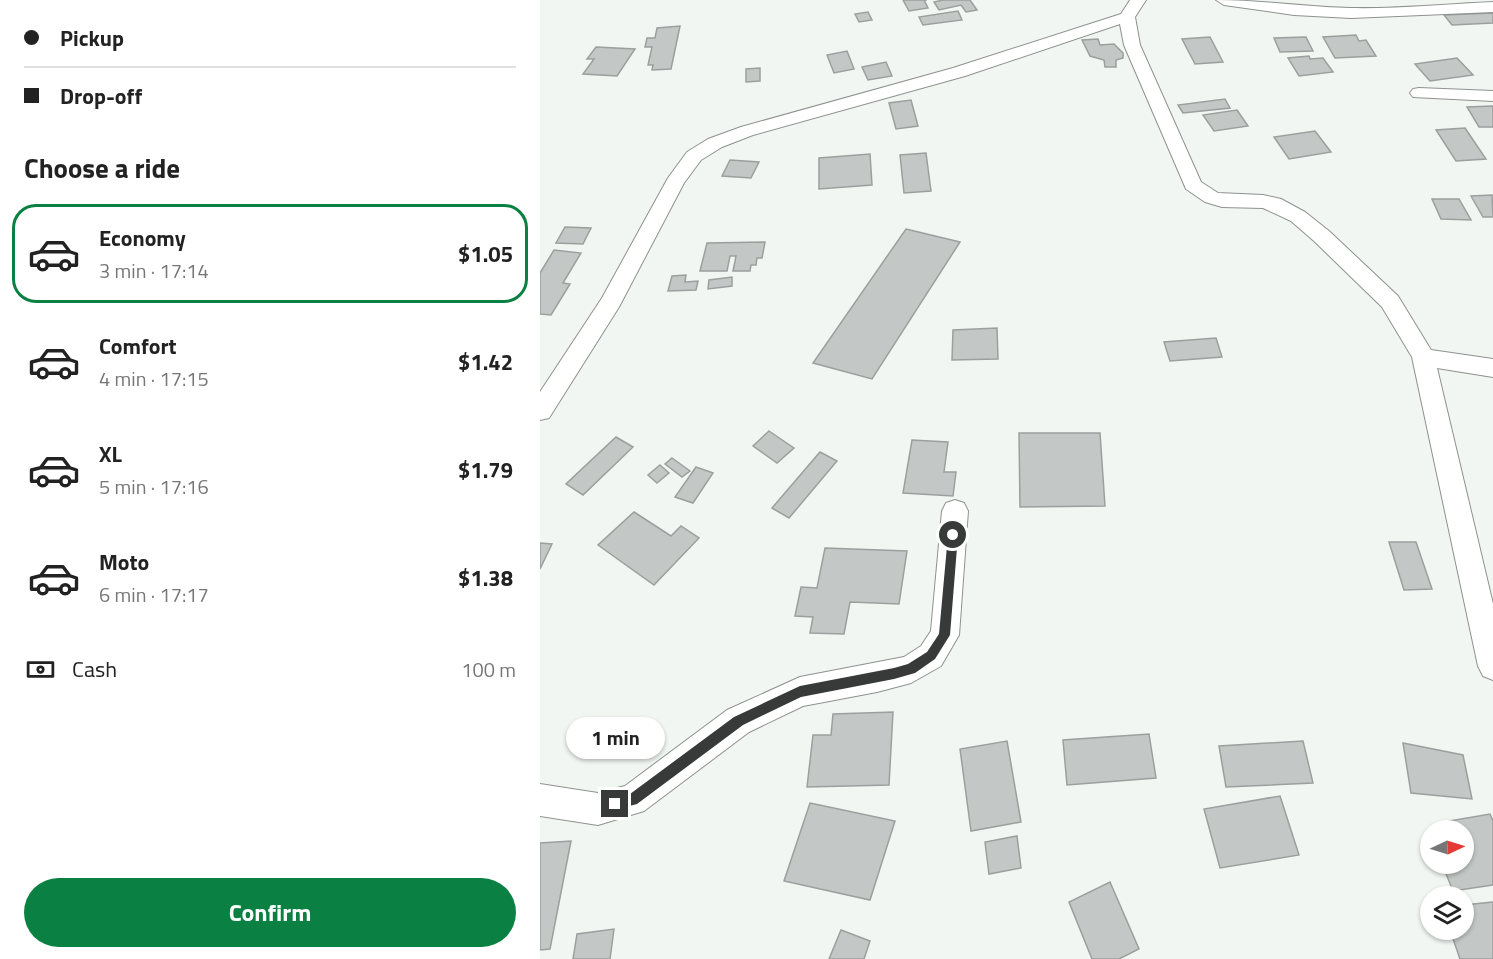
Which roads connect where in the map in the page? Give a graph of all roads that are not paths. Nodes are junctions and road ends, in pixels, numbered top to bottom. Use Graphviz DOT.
graph roads {
  1 [pos="1224,0"];
  2 [pos="1138,5"];
  3 [pos="1493,7"];
  4 [pos="1419,93"];
  5 [pos="1493,96"];
  6 [pos="1423,357"];
  7 [pos="1493,368"];
  8 [pos="540,411"];
  9 [pos="955,511"];
  10 [pos="1493,666"];
  11 [pos="540,800"];
  1 -- 3 [label="street"];
  2 -- 6 [label="street"];
  2 -- 8 [label="street"];
  4 -- 5 [label="street"];
  6 -- 7 [label="street"];
  6 -- 10 [label="street"];
  9 -- 11 [label="street"];
}
